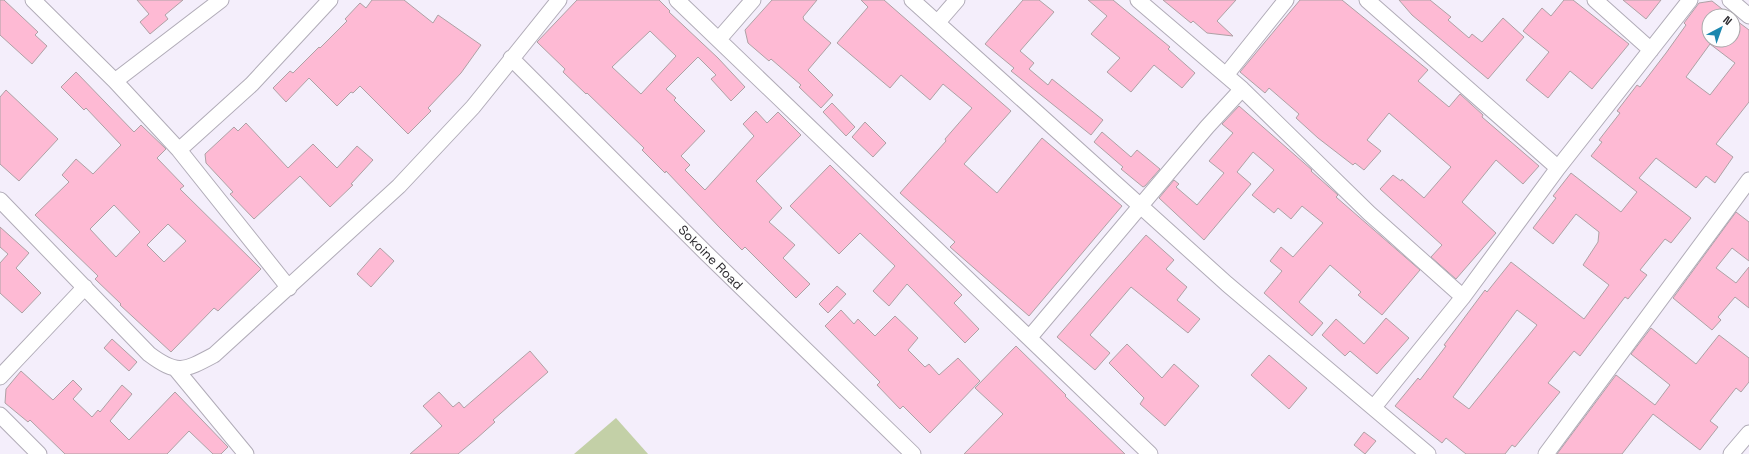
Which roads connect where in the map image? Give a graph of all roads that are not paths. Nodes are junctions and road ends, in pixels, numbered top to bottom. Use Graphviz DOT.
graph roads {
  1 [pos="33,0"];
  2 [pos="221,0"];
  3 [pos="330,0"];
  4 [pos="559,0"];
  5 [pos="677,0"];
  6 [pos="753,0"];
  7 [pos="912,0"];
  8 [pos="957,0"];
  9 [pos="1138,0"];
  10 [pos="1286,0"];
  11 [pos="1367,0"];
  12 [pos="1595,0"];
  13 [pos="1690,0"];
  14 [pos="1730,0"];
  15 [pos="1749,16"];
  16 [pos="938,22"];
  17 [pos="718,39"];
  18 [pos="1651,50"];
  19 [pos="512,58"];
  20 [pos="1226,75"];
  21 [pos="114,81"];
  22 [pos="1242,89"];
  23 [pos="178,150"];
  24 [pos="1558,168"];
  25 [pos="1749,180"];
  26 [pos="0,200"];
  27 [pos="1141,207"];
  28 [pos="85,287"];
  29 [pos="289,288"];
  30 [pos="1463,297"];
  31 [pos="1030,337"];
  32 [pos="176,368"];
  33 [pos="0,377"];
  34 [pos="1374,407"];
  35 [pos="0,415"];
  36 [pos="1749,433"];
  37 [pos="1142,451"];
  38 [pos="39,454"];
  39 [pos="246,454"];
  40 [pos="913,454"];
  41 [pos="1428,454"];
  42 [pos="1546,454"];
  43 [pos="1731,454"];
  1 -- 21 [label="street"];
  2 -- 21 [label="street"];
  3 -- 23 [label="street"];
  4 -- 19 [label="street"];
  5 -- 17 [label="street"];
  6 -- 17 [label="street"];
  7 -- 16 [label="street"];
  8 -- 16 [label="street"];
  9 -- 20 [label="street"];
  10 -- 20 [label="street"];
  11 -- 24 [label="street"];
  12 -- 18 [label="street"];
  13 -- 18 [label="street"];
  14 -- 15 [label="street"];
  16 -- 27 [label="street"];
  17 -- 31 [label="street"];
  18 -- 24 [label="street"];
  19 -- 29 [label="street"];
  19 -- 40 [label="street, Sokoine Road"];
  20 -- 22 [label="street"];
  21 -- 23 [label="street"];
  22 -- 27 [label="street"];
  22 -- 30 [label="street"];
  23 -- 29 [label="street"];
  24 -- 30 [label="street"];
  25 -- 42 [label="street"];
  26 -- 28 [label="street"];
  27 -- 31 [label="street"];
  27 -- 34 [label="street"];
  28 -- 32 [label="street"];
  28 -- 33 [label="street"];
  29 -- 32 [label="street"];
  30 -- 34 [label="street"];
  31 -- 37 [label="street"];
  32 -- 39 [label="street"];
  34 -- 41 [label="street"];
  35 -- 38 [label="street"];
  36 -- 43 [label="street"];
}
